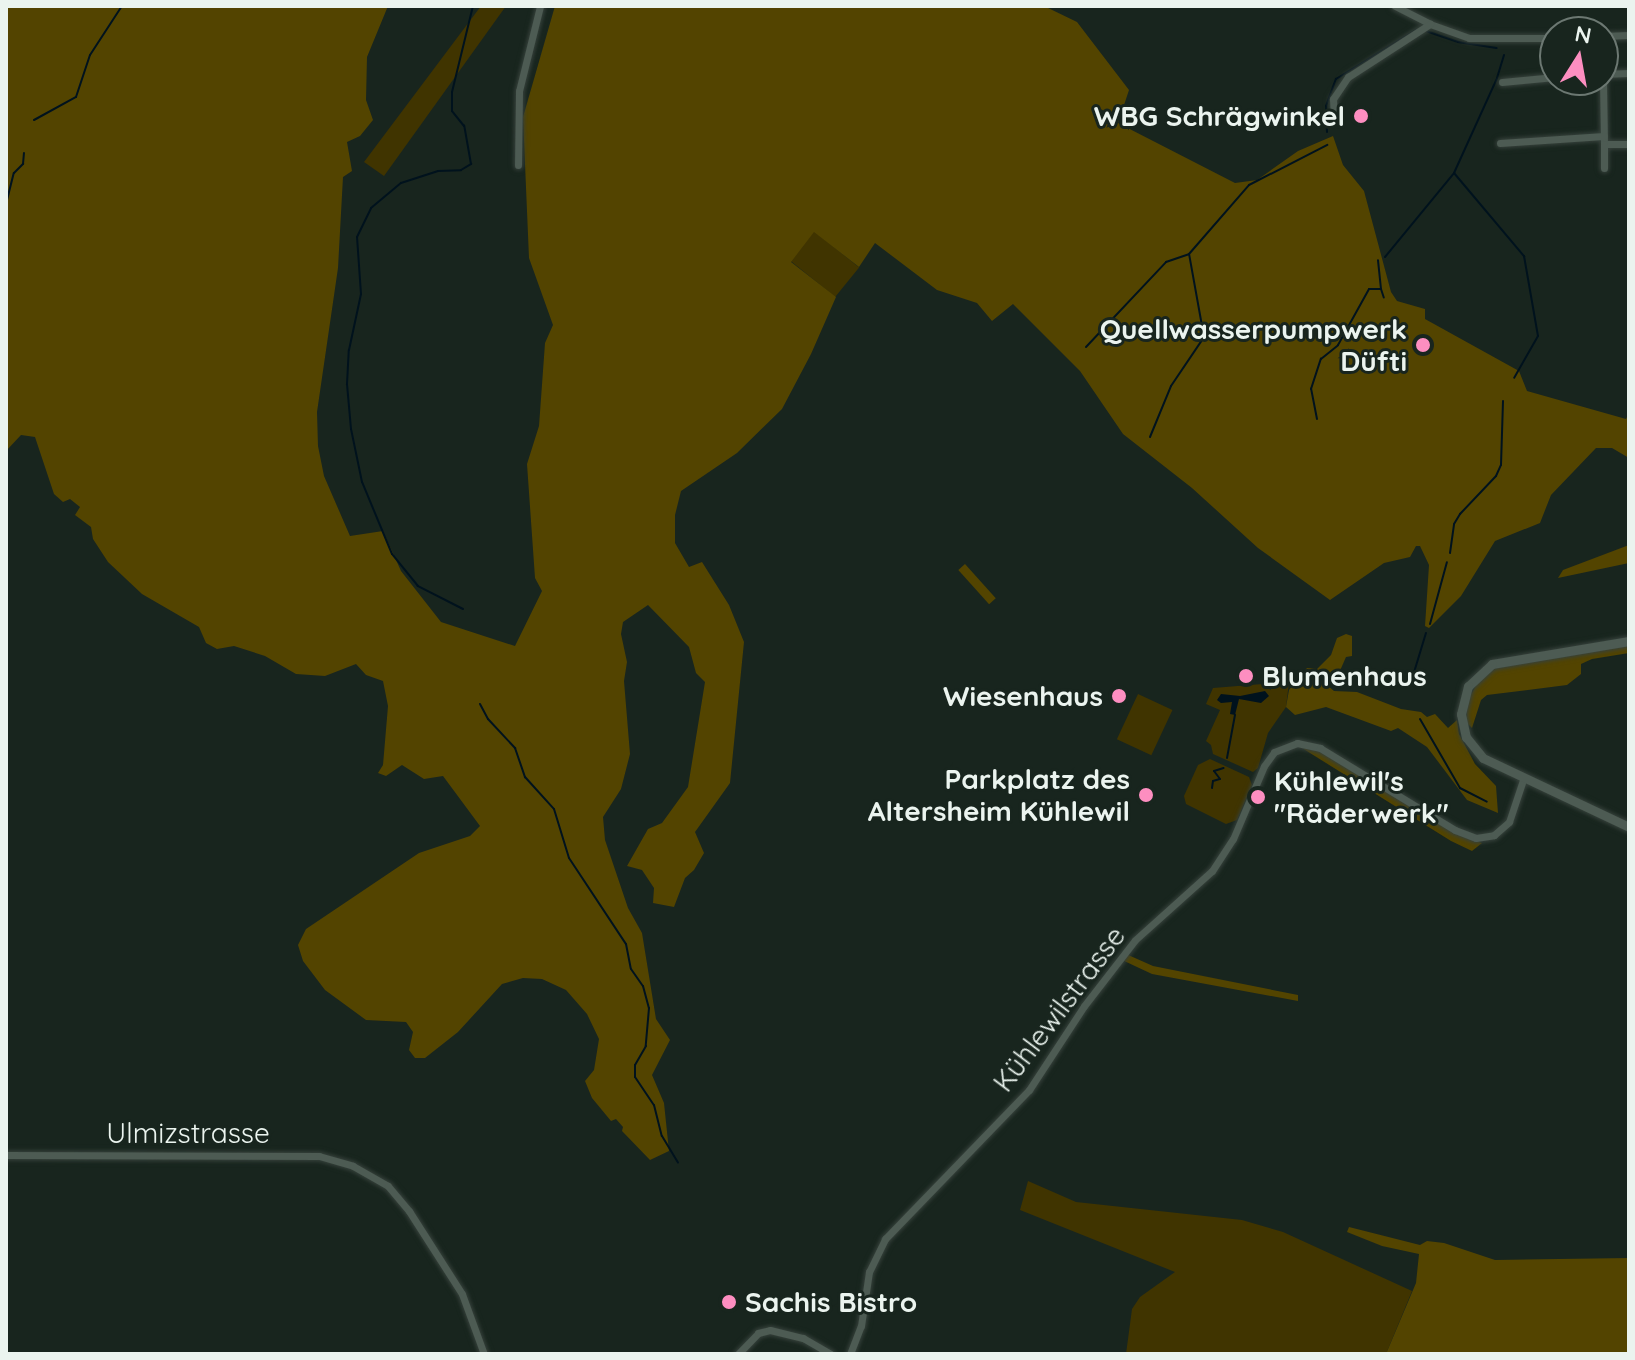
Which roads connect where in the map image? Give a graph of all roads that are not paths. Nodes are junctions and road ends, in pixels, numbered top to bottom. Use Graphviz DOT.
graph roads {
  1 [pos="540,6"];
  2 [pos="1395,6"];
  3 [pos="1425,29"];
  4 [pos="1539,38"];
  5 [pos="1539,79"];
  6 [pos="1502,82"];
  7 [pos="1603,96"];
  8 [pos="1334,118"];
  9 [pos="1604,140"];
  10 [pos="1500,143"];
  11 [pos="1629,144"];
  12 [pos="518,165"];
  13 [pos="1604,168"];
  14 [pos="1629,641"];
  15 [pos="1524,777"];
  16 [pos="1629,827"];
  17 [pos="6,1155"];
  18 [pos="849,1353"];
  19 [pos="484,1354"];
  20 [pos="738,1354"];
  21 [pos="831,1354"];
  1 -- 12 [label="street"];
  2 -- 3 [label="street"];
  3 -- 4 [label="street"];
  3 -- 8 [label="street"];
  5 -- 6 [label="street"];
  7 -- 9 [label="street"];
  9 -- 10 [label="street"];
  9 -- 11 [label="street"];
  9 -- 13 [label="street"];
  14 -- 15 [label="street"];
  15 -- 16 [label="street"];
  15 -- 18 [label="street, Kühlewilstrasse"];
  17 -- 19 [label="street, Ulmizstrasse"];
  20 -- 21 [label="street"];
}
